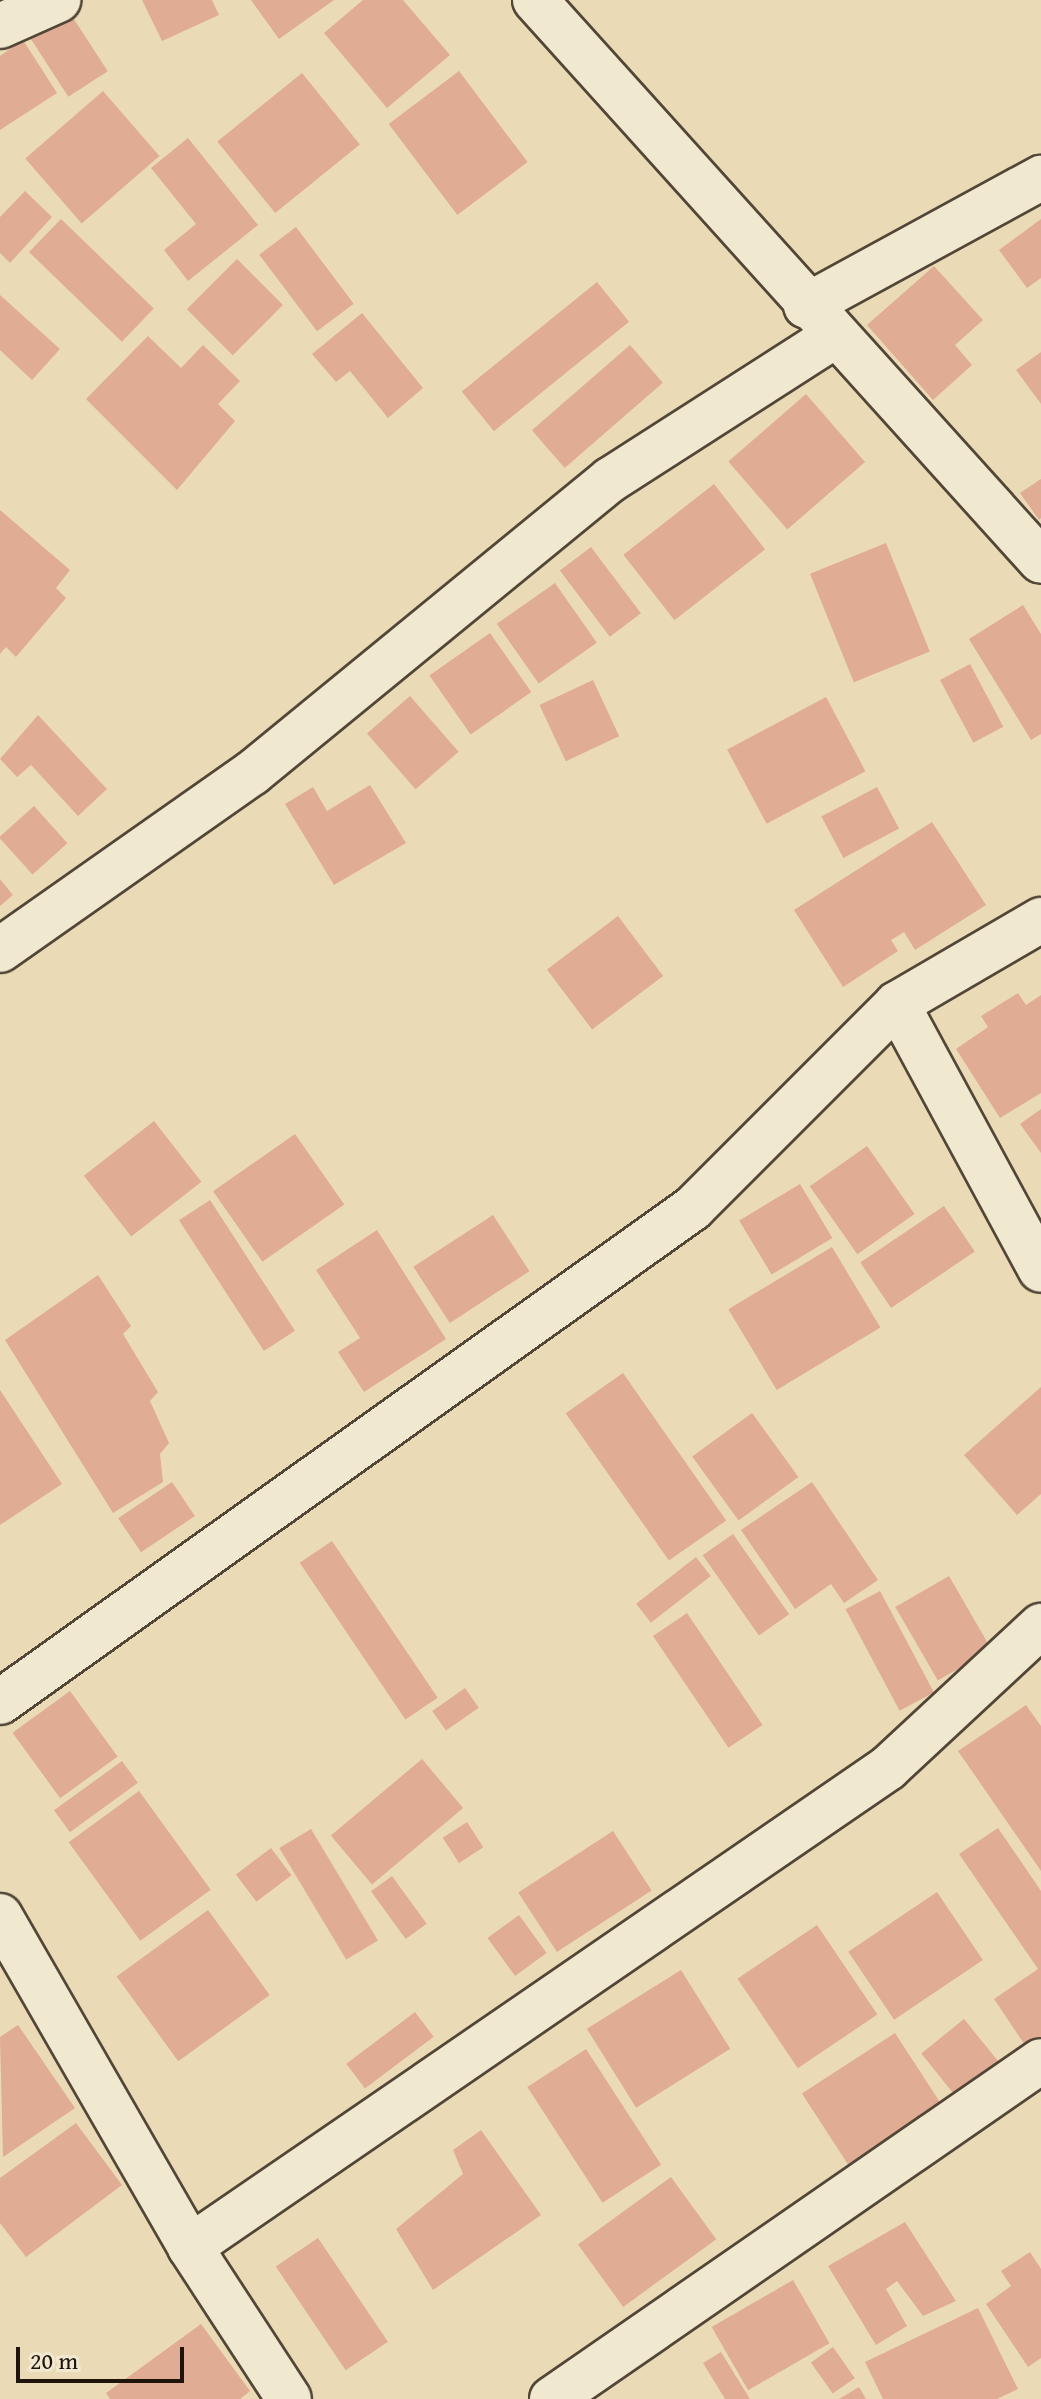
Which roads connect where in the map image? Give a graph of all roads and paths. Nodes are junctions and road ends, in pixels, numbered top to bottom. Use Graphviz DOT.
graph roads {
  1 [pos="58,0"];
  2 [pos="535,0"];
  3 [pos="0,26"];
  4 [pos="1041,178"];
  5 [pos="820,321"];
  6 [pos="1041,561"];
  7 [pos="1041,920"];
  8 [pos="0,950"];
  9 [pos="897,1004"];
  10 [pos="1041,1270"];
  11 [pos="1041,1626"];
  12 [pos="0,1702"];
  13 [pos="6,1942"];
  14 [pos="1041,2061"];
  15 [pos="190,2247"];
  16 [pos="289,2399"];
  17 [pos="552,2399"];
  1 -- 3 [label="street"];
  2 -- 5 [label="street"];
  4 -- 5 [label="street"];
  5 -- 6 [label="street"];
  5 -- 8 [label="street"];
  7 -- 9 [label="street"];
  9 -- 10 [label="street"];
  9 -- 12 [label="street"];
  11 -- 15 [label="street"];
  13 -- 15 [label="street"];
  14 -- 17 [label="street"];
  15 -- 16 [label="street"];
}
